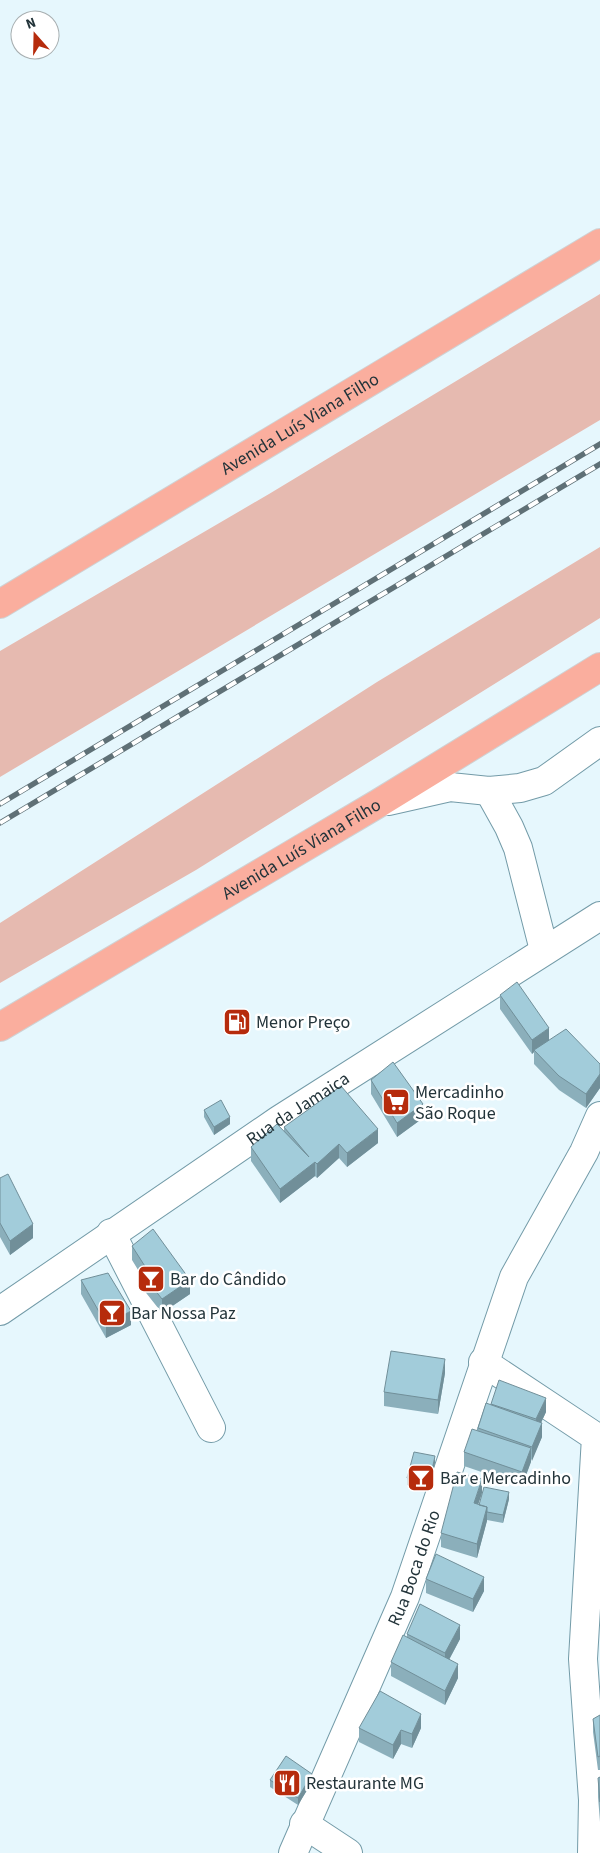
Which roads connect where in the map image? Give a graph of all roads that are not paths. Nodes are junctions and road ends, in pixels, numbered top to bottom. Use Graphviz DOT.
graph roads {
  1 [pos="600,243"];
  2 [pos="0,604"];
  3 [pos="600,667"];
  4 [pos="600,741"];
  5 [pos="489,791"];
  6 [pos="380,803"];
  7 [pos="600,916"];
  8 [pos="544,950"];
  9 [pos="0,1027"];
  10 [pos="600,1116"];
  11 [pos="111,1233"];
  12 [pos="0,1311"];
  13 [pos="483,1362"];
  14 [pos="211,1428"];
  15 [pos="594,1726"];
  16 [pos="304,1824"];
  17 [pos="292,1853"];
  18 [pos="348,1853"];
  19 [pos="592,1853"];
  1 -- 2 [label="highway, Avenida Luís Viana Filho"];
  3 -- 6 [label="highway, Avenida Luís Viana Filho"];
  4 -- 5 [label="street"];
  5 -- 6 [label="street"];
  5 -- 8 [label="street"];
  6 -- 9 [label="highway, Avenida Luís Viana Filho"];
  7 -- 8 [label="street, Rua da Jamaica"];
  8 -- 11 [label="street, Rua da Jamaica"];
  10 -- 13 [label="street, Rua Boca do Rio"];
  11 -- 12 [label="street, Rua da Jamaica"];
  11 -- 14 [label="street"];
  13 -- 15 [label="street"];
  13 -- 16 [label="street, Rua Boca do Rio"];
  15 -- 19 [label="street"];
  16 -- 17 [label="street, Rua Boca do Rio"];
  16 -- 18 [label="street"];
}
